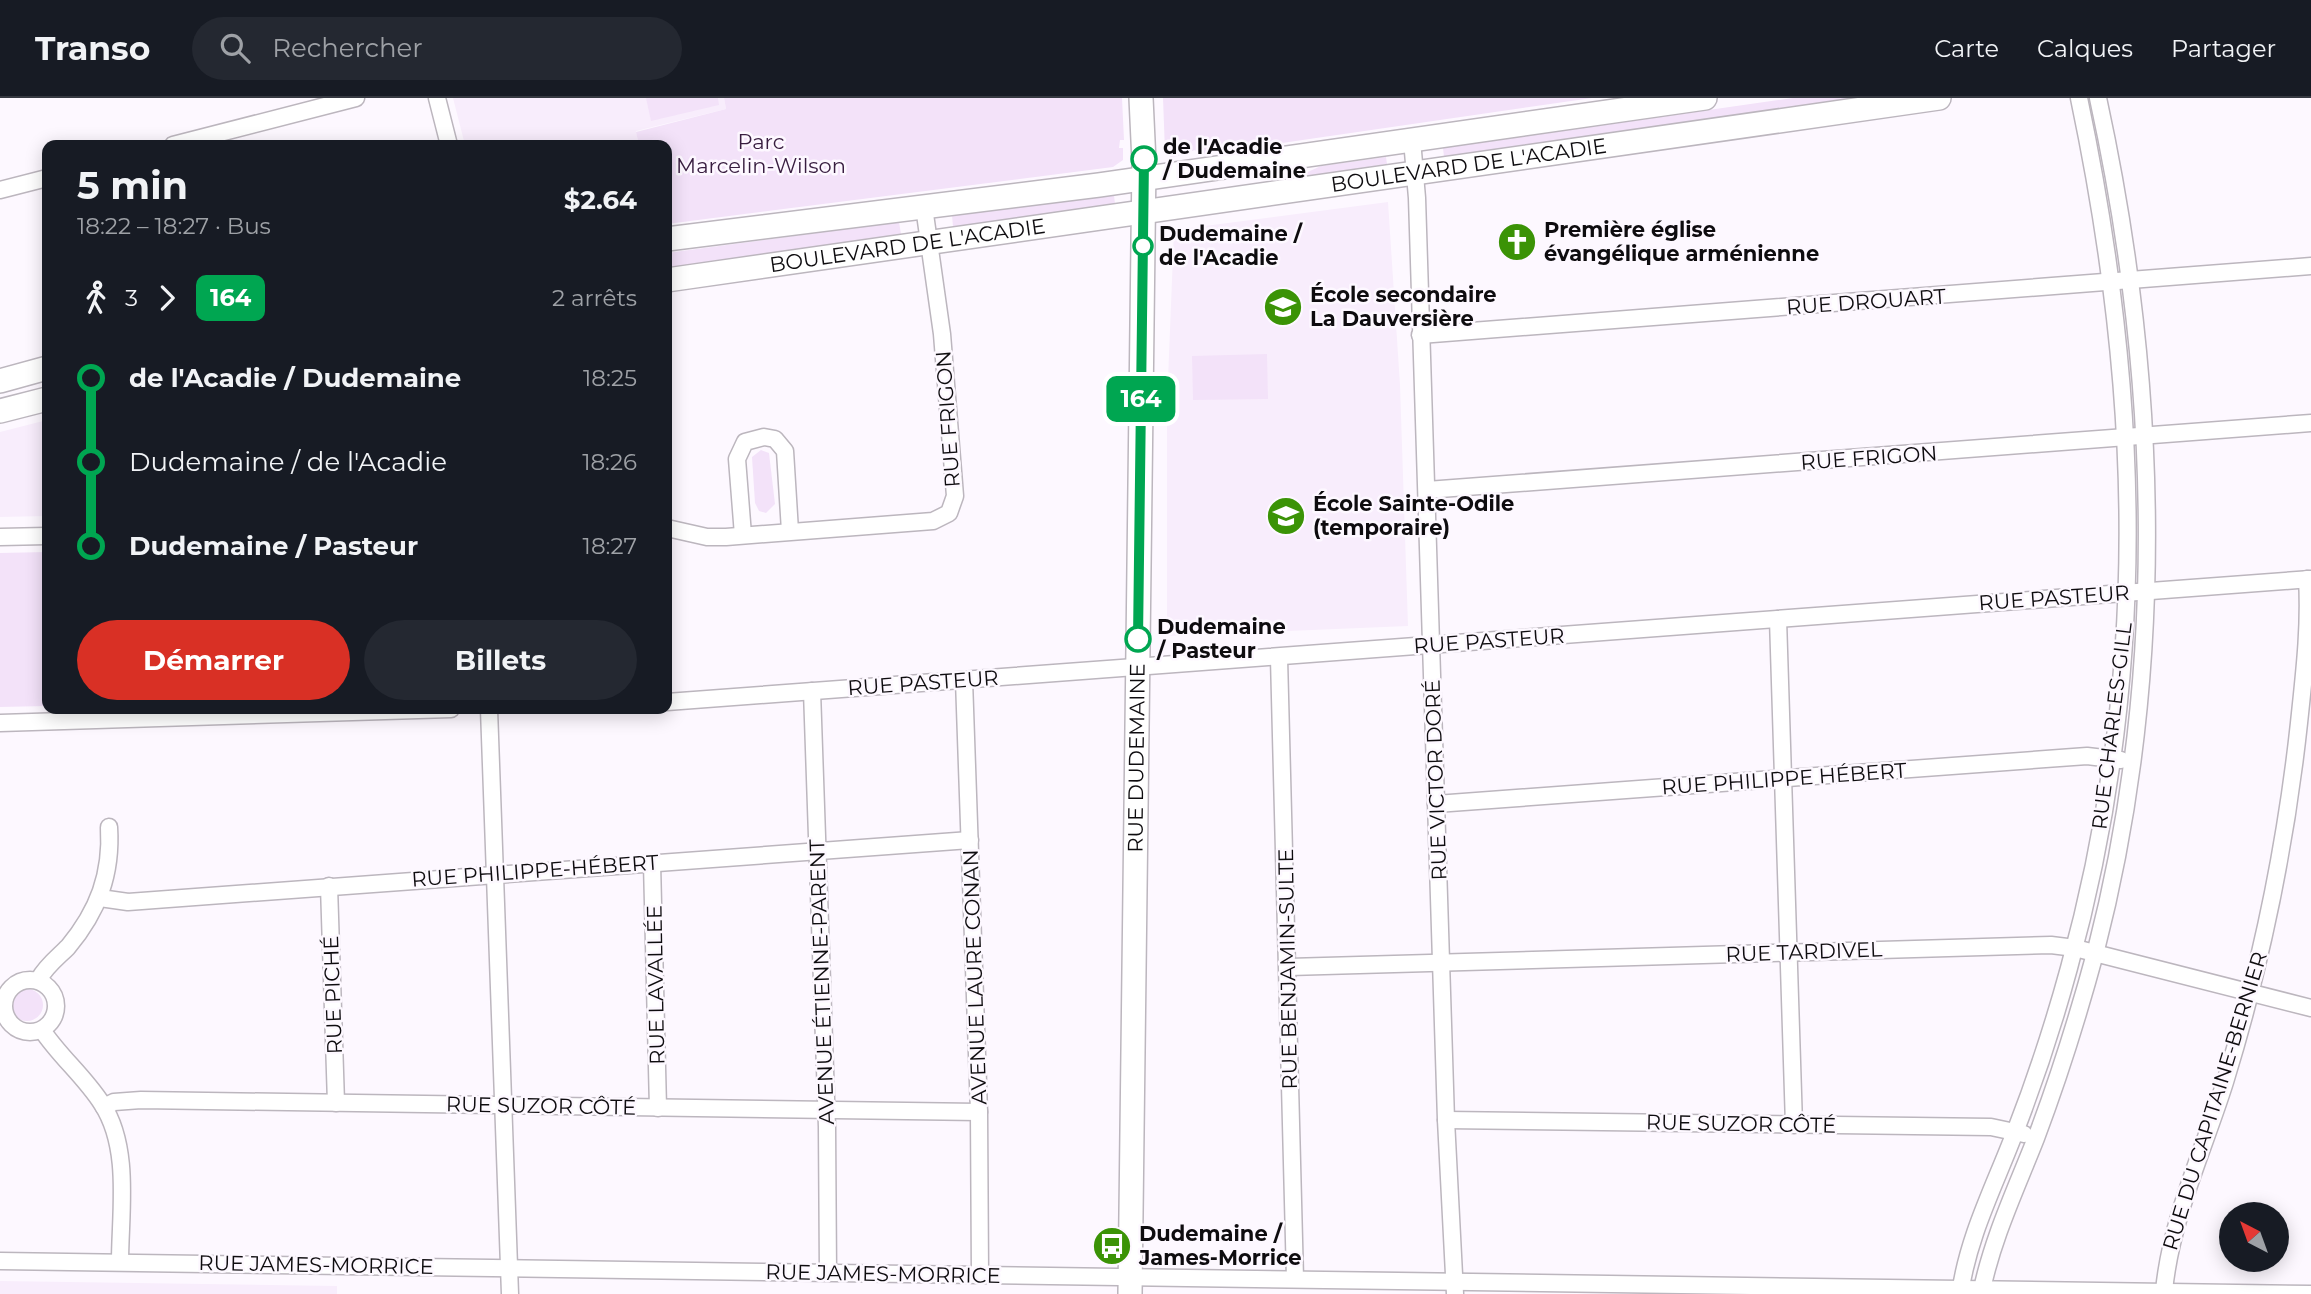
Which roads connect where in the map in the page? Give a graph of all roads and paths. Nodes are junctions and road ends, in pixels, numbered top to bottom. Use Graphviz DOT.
graph roads {
  1 [pos="356,98"];
  2 [pos="437,98"];
  3 [pos="1141,98"];
  4 [pos="1705,98"];
  5 [pos="1939,98"];
  6 [pos="2079,98"];
  7 [pos="2098,98"];
  8 [pos="192,140"];
  9 [pos="448,140"];
  10 [pos="1412,140"];
  11 [pos="1415,173"];
  12 [pos="1144,178"];
  13 [pos="42,179"];
  14 [pos="0,190"];
  15 [pos="925,207"];
  16 [pos="1143,213"];
  17 [pos="672,238"];
  18 [pos="929,243"];
  19 [pos="2311,266"];
  20 [pos="672,279"];
  21 [pos="2132,280"];
  22 [pos="2113,282"];
  23 [pos="1420,335"];
  24 [pos="42,369"];
  25 [pos="0,381"];
  26 [pos="42,400"];
  27 [pos="0,411"];
  28 [pos="2311,423"];
  29 [pos="2146,436"];
  30 [pos="2127,438"];
  31 [pos="1427,490"];
  32 [pos="672,529"];
  33 [pos="790,531"];
  34 [pos="743,535"];
  35 [pos="42,536"];
  36 [pos="0,537"];
  37 [pos="2309,579"];
  38 [pos="2146,591"];
  39 [pos="2127,593"];
  40 [pos="1778,618"];
  41 [pos="1432,646"];
  42 [pos="1279,658"];
  43 [pos="1138,667"];
  44 [pos="964,680"];
  45 [pos="812,691"];
  46 [pos="672,702"];
  47 [pos="290,714"];
  48 [pos="489,714"];
  49 [pos="0,723"];
  50 [pos="2112,758"];
  51 [pos="2131,761"];
  52 [pos="1784,779"];
  53 [pos="1436,804"];
  54 [pos="109,827"];
  55 [pos="970,840"];
  56 [pos="817,850"];
  57 [pos="652,863"];
  58 [pos="496,875"];
  59 [pos="329,886"];
  60 [pos="100,898"];
  61 [pos="2075,948"];
  62 [pos="1790,953"];
  63 [pos="2095,953"];
  64 [pos="1442,961"];
  65 [pos="1289,967"];
  66 [pos="39,979"];
  67 [pos="8,985"];
  68 [pos="2250,992"];
  69 [pos="2311,1008"];
  70 [pos="7,1028"];
  71 [pos="42,1030"];
  72 [pos="336,1103"];
  73 [pos="504,1105"];
  74 [pos="104,1107"];
  75 [pos="657,1108"];
  76 [pos="826,1111"];
  77 [pos="979,1112"];
  78 [pos="1446,1120"];
  79 [pos="1794,1125"];
  80 [pos="2015,1131"];
  81 [pos="2036,1137"];
  82 [pos="0,1261"];
  83 [pos="120,1262"];
  84 [pos="510,1268"];
  85 [pos="828,1273"];
  86 [pos="980,1275"];
  87 [pos="1295,1279"];
  88 [pos="1130,1286"];
  89 [pos="1454,1288"];
  90 [pos="1961,1291"];
  91 [pos="1982,1291"];
  92 [pos="2164,1291"];
  93 [pos="510,1294"];
  94 [pos="2311,1294"];
  1 -- 8 [label="street"];
  2 -- 9 [label="street"];
  3 -- 12 [label="main road, RUE DUDEMAINE"];
  4 -- 10 [label="main road, BOULEVARD DE L'ACADIE"];
  5 -- 11 [label="main road, BOULEVARD DE L'ACADIE"];
  6 -- 22 [label="street, RUE CHARLES-GILL"];
  7 -- 21 [label="street, RUE CHARLES-GILL"];
  10 -- 11 [label="street, RUE VICTOR DORÉ"];
  10 -- 12 [label="main road, BOULEVARD DE L'ACADIE"];
  11 -- 16 [label="main road, BOULEVARD DE L'ACADIE"];
  11 -- 23 [label="street, RUE VICTOR DORÉ"];
  12 -- 15 [label="main road, BOULEVARD DE L'ACADIE"];
  12 -- 16 [label="main road, RUE DUDEMAINE"];
  13 -- 14 [label="street"];
  15 -- 17 [label="main road, BOULEVARD DE L'ACADIE"];
  15 -- 18 [label="street, RUE FRIGON"];
  16 -- 18 [label="main road, BOULEVARD DE L'ACADIE"];
  16 -- 43 [label="main road, RUE DUDEMAINE"];
  18 -- 20 [label="main road, BOULEVARD DE L'ACADIE"];
  18 -- 33 [label="street, RUE FRIGON"];
  19 -- 21 [label="street, RUE DROUART"];
  21 -- 22 [label="street, RUE DROUART"];
  21 -- 29 [label="street, RUE CHARLES-GILL"];
  22 -- 23 [label="street, RUE DROUART"];
  22 -- 30 [label="street, RUE CHARLES-GILL"];
  23 -- 31 [label="street, RUE VICTOR DORÉ"];
  24 -- 25 [label="main road"];
  26 -- 27 [label="main road"];
  28 -- 29 [label="street, RUE FRIGON"];
  29 -- 30 [label="street, RUE FRIGON"];
  29 -- 38 [label="street, RUE CHARLES-GILL"];
  30 -- 31 [label="street, RUE FRIGON"];
  30 -- 39 [label="street, RUE CHARLES-GILL"];
  31 -- 41 [label="street, RUE VICTOR DORÉ"];
  32 -- 34 [label="street, RUE FRIGON"];
  33 -- 34 [label="street, RUE FRIGON"];
  33 -- 34 [label="street"];
  35 -- 36 [label="street"];
  37 -- 38 [label="street, RUE PASTEUR"];
  37 -- 68 [label="street, RUE DU CAPITAINE-BERNIER"];
  38 -- 39 [label="street, RUE PASTEUR"];
  38 -- 51 [label="street, RUE CHARLES-GILL"];
  39 -- 40 [label="street, RUE PASTEUR"];
  39 -- 50 [label="street, RUE CHARLES-GILL"];
  40 -- 41 [label="street, RUE PASTEUR"];
  40 -- 52 [label="street"];
  41 -- 42 [label="street, RUE PASTEUR"];
  41 -- 53 [label="street, RUE VICTOR DORÉ"];
  42 -- 43 [label="street, RUE PASTEUR"];
  42 -- 65 [label="street, RUE BENJAMIN-SULTE"];
  43 -- 44 [label="street, RUE PASTEUR"];
  43 -- 88 [label="main road, RUE DUDEMAINE"];
  44 -- 45 [label="street, RUE PASTEUR"];
  44 -- 55 [label="street, AVENUE LAURE CONAN"];
  45 -- 46 [label="street, RUE PASTEUR"];
  45 -- 56 [label="street, AVENUE ÉTIENNE-PARENT"];
  47 -- 49 [label="street"];
  48 -- 58 [label="street"];
  50 -- 51 [label="street, RUE PHILIPPE HÉBERT"];
  50 -- 52 [label="street, RUE PHILIPPE HÉBERT"];
  50 -- 61 [label="street, RUE CHARLES-GILL"];
  51 -- 63 [label="street, RUE CHARLES-GILL"];
  52 -- 53 [label="street, RUE PHILIPPE HÉBERT"];
  52 -- 62 [label="street"];
  53 -- 64 [label="street, RUE VICTOR DORÉ"];
  54 -- 60 [label="street"];
  55 -- 56 [label="street, RUE PHILIPPE-HÉBERT"];
  55 -- 77 [label="street, AVENUE LAURE CONAN"];
  56 -- 57 [label="street, RUE PHILIPPE-HÉBERT"];
  56 -- 76 [label="street, AVENUE ÉTIENNE-PARENT"];
  57 -- 58 [label="street, RUE PHILIPPE-HÉBERT"];
  57 -- 75 [label="street, RUE LAVALLÉE"];
  58 -- 59 [label="street, RUE PHILIPPE-HÉBERT"];
  58 -- 73 [label="street"];
  59 -- 60 [label="street, RUE PHILIPPE-HÉBERT"];
  59 -- 72 [label="street, RUE PICHÉ"];
  60 -- 66 [label="street"];
  61 -- 62 [label="street, RUE TARDIVEL"];
  61 -- 63 [label="street, RUE TARDIVEL"];
  61 -- 80 [label="street, RUE CHARLES-GILL"];
  62 -- 64 [label="street, RUE TARDIVEL"];
  62 -- 79 [label="street"];
  63 -- 68 [label="street, RUE TARDIVEL"];
  63 -- 81 [label="street, RUE CHARLES-GILL"];
  64 -- 65 [label="street, RUE TARDIVEL"];
  64 -- 78 [label="street, RUE VICTOR DORÉ"];
  65 -- 87 [label="street, RUE BENJAMIN-SULTE"];
  66 -- 67 [label="street"];
  66 -- 71 [label="street"];
  67 -- 70 [label="street"];
  68 -- 69 [label="street, RUE TARDIVEL"];
  68 -- 92 [label="street, RUE DU CAPITAINE-BERNIER"];
  70 -- 71 [label="street"];
  71 -- 74 [label="street"];
  72 -- 73 [label="street, RUE SUZOR CÔTÉ"];
  72 -- 74 [label="street, RUE SUZOR CÔTÉ"];
  73 -- 75 [label="street, RUE SUZOR CÔTÉ"];
  73 -- 84 [label="street"];
  74 -- 83 [label="street"];
  75 -- 76 [label="street, RUE SUZOR CÔTÉ"];
  76 -- 77 [label="street, RUE SUZOR CÔTÉ"];
  76 -- 85 [label="street, AVENUE ÉTIENNE-PARENT"];
  77 -- 86 [label="street, AVENUE LAURE CONAN"];
  78 -- 79 [label="street, RUE SUZOR CÔTÉ"];
  78 -- 89 [label="street, RUE VICTOR DORÉ"];
  79 -- 80 [label="street, RUE SUZOR CÔTÉ"];
  80 -- 81 [label="street, RUE SUZOR CÔTÉ"];
  80 -- 90 [label="street, RUE CHARLES-GILL"];
  81 -- 91 [label="street, RUE CHARLES-GILL"];
  82 -- 83 [label="street, RUE JAMES-MORRICE"];
  83 -- 84 [label="street, RUE JAMES-MORRICE"];
  84 -- 85 [label="street, RUE JAMES-MORRICE"];
  84 -- 93 [label="street"];
  85 -- 86 [label="street, RUE JAMES-MORRICE"];
  86 -- 88 [label="street, RUE JAMES-MORRICE"];
  87 -- 88 [label="street, RUE JAMES-MORRICE"];
  87 -- 89 [label="street, RUE JAMES-MORRICE"];
  89 -- 90 [label="street, RUE JAMES-MORRICE"];
  90 -- 91 [label="street, RUE JAMES-MORRICE"];
  91 -- 92 [label="street, RUE JAMES-MORRICE"];
  92 -- 94 [label="street, RUE JAMES-MORRICE"];
}
